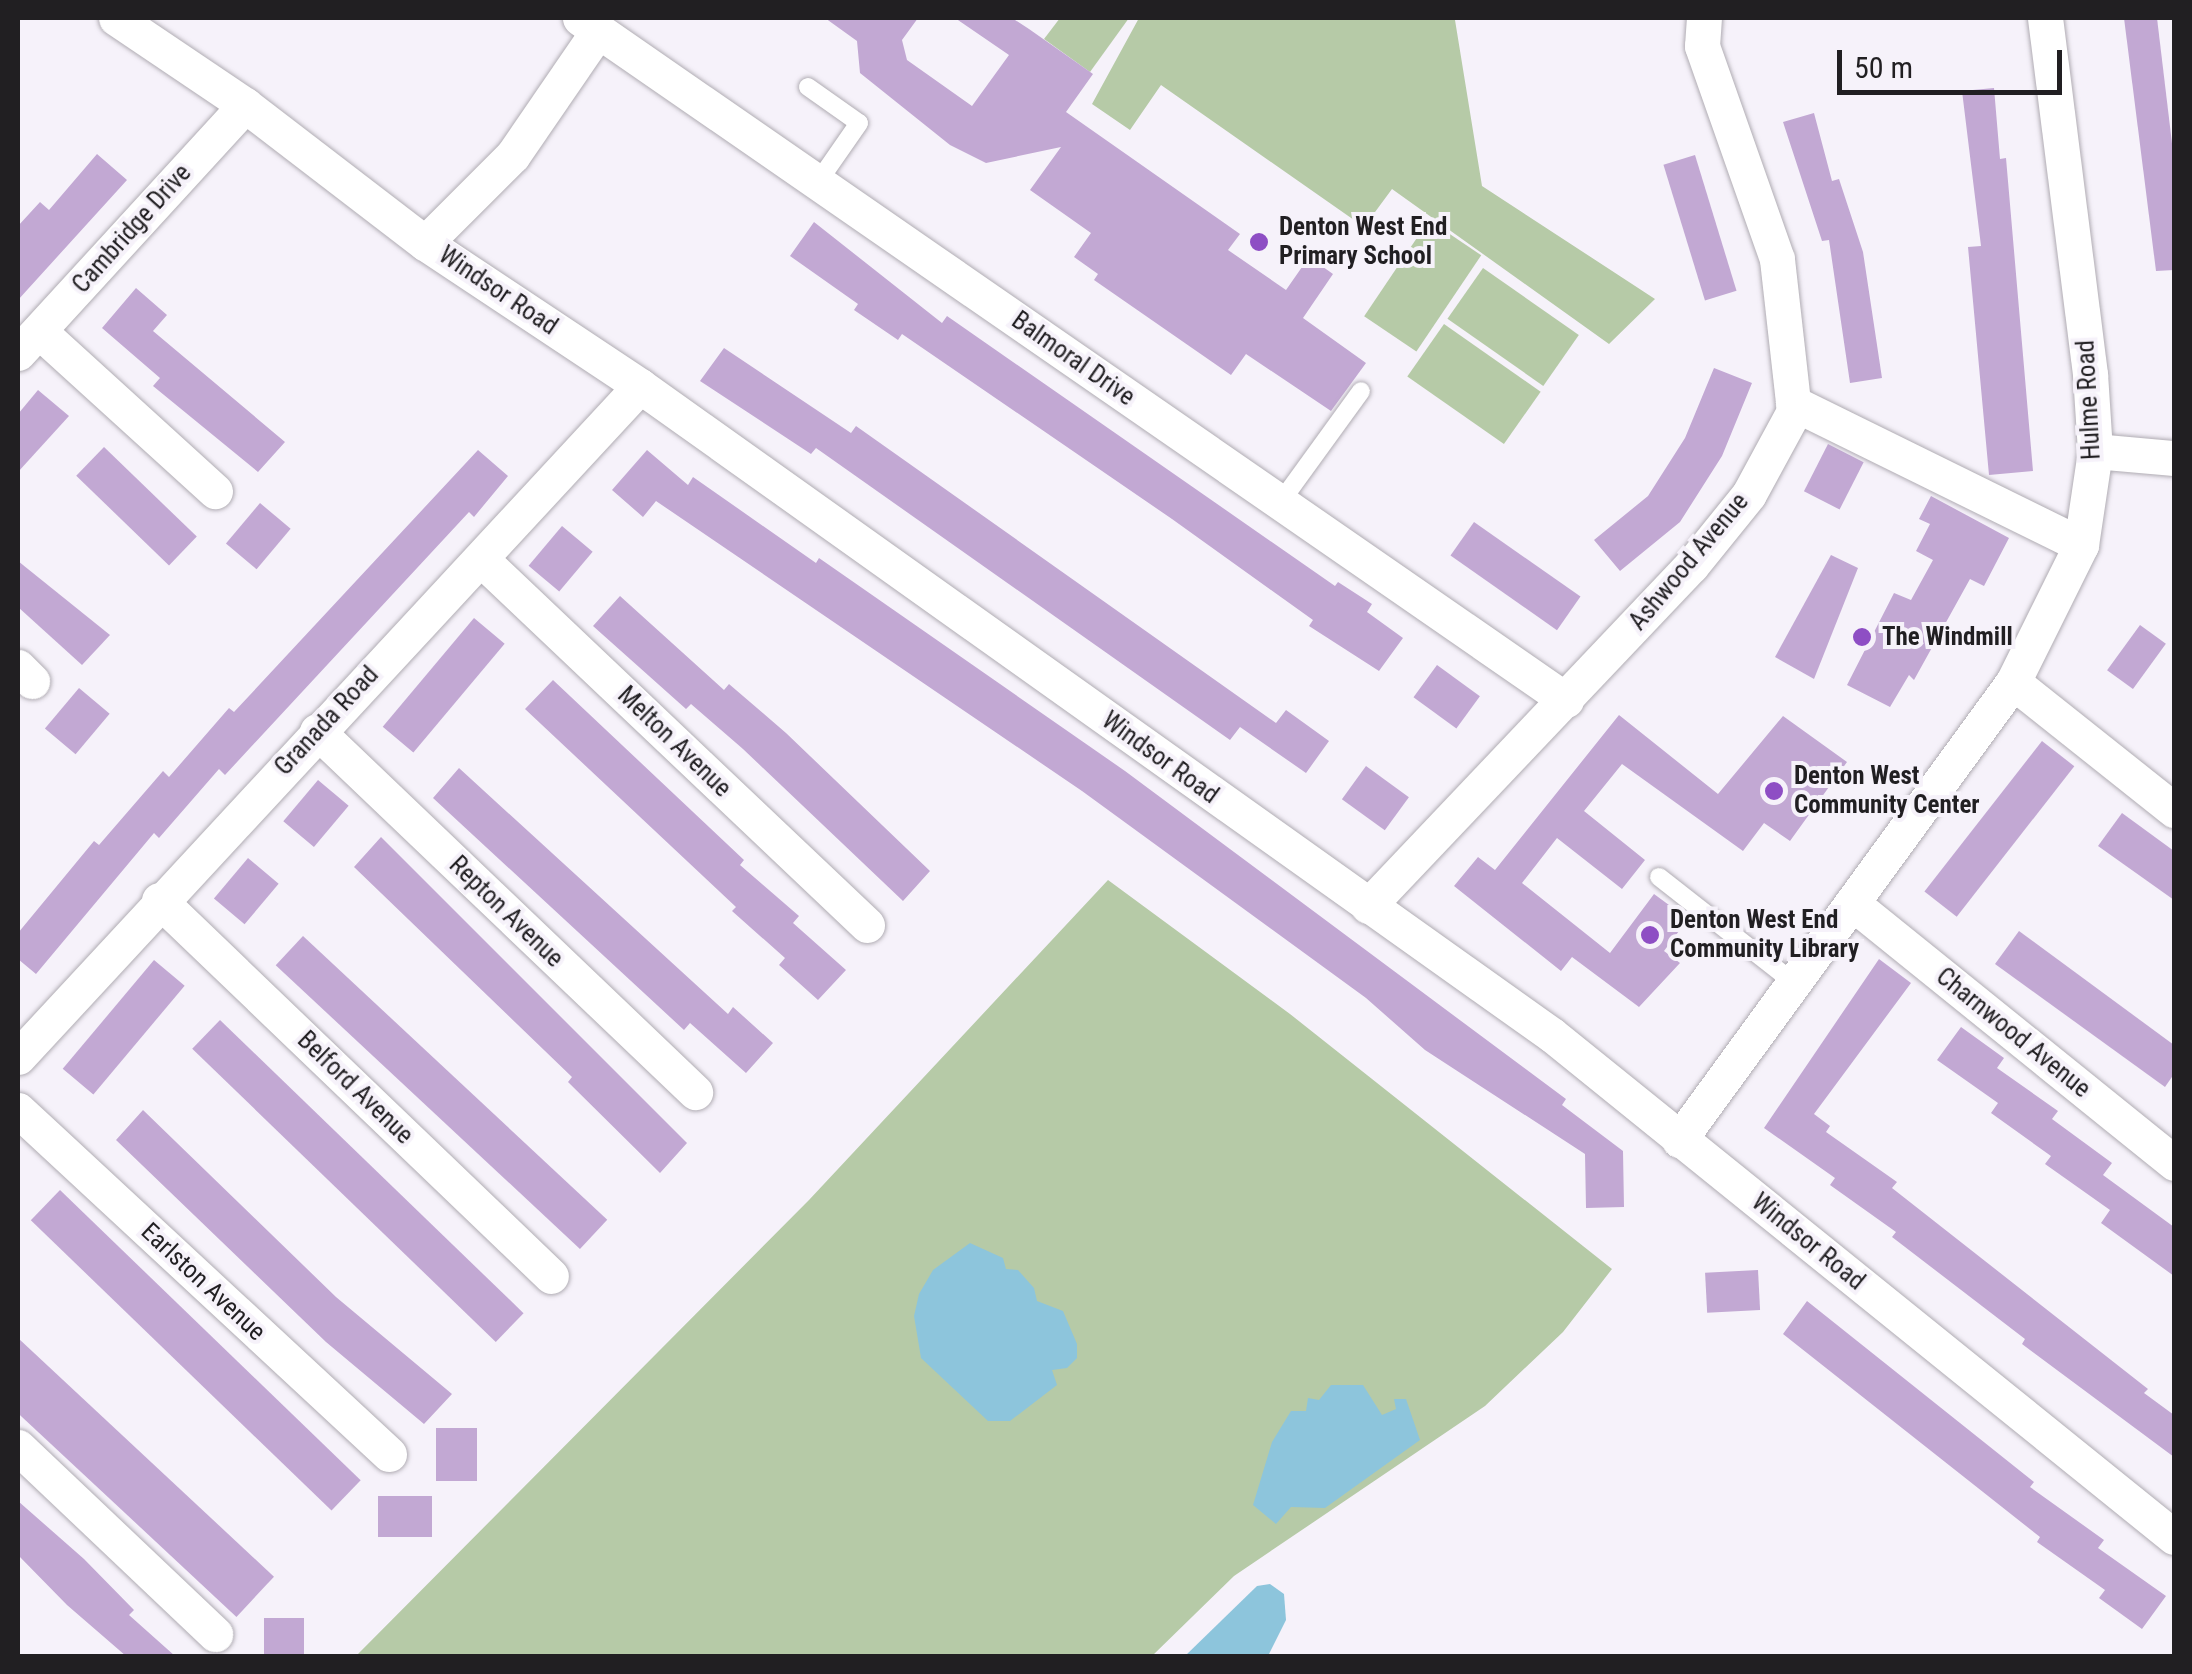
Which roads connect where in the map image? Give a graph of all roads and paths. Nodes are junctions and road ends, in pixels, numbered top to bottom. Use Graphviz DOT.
graph roads {
  1 [pos="116,18"];
  2 [pos="1704,18"];
  3 [pos="2045,18"];
  4 [pos="589,24"];
  5 [pos="808,87"];
  6 [pos="245,105"];
  7 [pos="818,182"];
  8 [pos="425,243"];
  9 [pos="28,342"];
  10 [pos="640,386"];
  11 [pos="1361,392"];
  12 [pos="1793,403"];
  13 [pos="2095,451"];
  14 [pos="2174,458"];
  15 [pos="215,491"];
  16 [pos="1280,503"];
  17 [pos="2081,545"];
  18 [pos="481,559"];
  19 [pos="2013,682"];
  20 [pos="1566,700"];
  21 [pos="317,731"];
  22 [pos="2174,810"];
  23 [pos="1660,878"];
  24 [pos="159,900"];
  25 [pos="1852,902"];
  26 [pos="1368,906"];
  27 [pos="867,926"];
  28 [pos="1794,982"];
  29 [pos="18,1057"];
  30 [pos="694,1092"];
  31 [pos="18,1110"];
  32 [pos="1679,1140"];
  33 [pos="2174,1163"];
  34 [pos="550,1276"];
  35 [pos="18,1447"];
  36 [pos="389,1454"];
  37 [pos="2174,1536"];
  38 [pos="216,1634"];
  1 -- 6 [label="street, Windsor Road"];
  2 -- 12 [label="street"];
  3 -- 13 [label="street, Hulme Road"];
  4 -- 7 [label="street, Balmoral Drive"];
  4 -- 8 [label="street"];
  5 -- 7 [label="lane"];
  6 -- 8 [label="street, Windsor Road"];
  6 -- 9 [label="street, Cambridge Drive"];
  7 -- 16 [label="street, Balmoral Drive"];
  8 -- 10 [label="street, Windsor Road"];
  9 -- 15 [label="street"];
  10 -- 18 [label="street, Granada Road"];
  10 -- 26 [label="street, Windsor Road"];
  11 -- 16 [label="lane"];
  12 -- 17 [label="street"];
  12 -- 20 [label="street, Ashwood Avenue"];
  13 -- 14 [label="street"];
  13 -- 17 [label="street, Hulme Road"];
  16 -- 20 [label="street, Balmoral Drive"];
  17 -- 19 [label="street, Hulme Road"];
  18 -- 21 [label="street, Granada Road"];
  18 -- 27 [label="street, Melton Avenue"];
  19 -- 22 [label="street"];
  19 -- 25 [label="street, Hulme Road"];
  20 -- 26 [label="street, Ashwood Avenue"];
  21 -- 24 [label="street, Granada Road"];
  21 -- 30 [label="street, Repton Avenue"];
  23 -- 28 [label="lane"];
  24 -- 29 [label="street, Granada Road"];
  24 -- 34 [label="street, Belford Avenue"];
  25 -- 28 [label="street, Hulme Road"];
  25 -- 33 [label="street, Charnwood Avenue"];
  26 -- 32 [label="street, Windsor Road"];
  28 -- 32 [label="street, Hulme Road"];
  31 -- 36 [label="street, Earlston Avenue"];
  32 -- 37 [label="street, Windsor Road"];
  35 -- 38 [label="street"];
}
